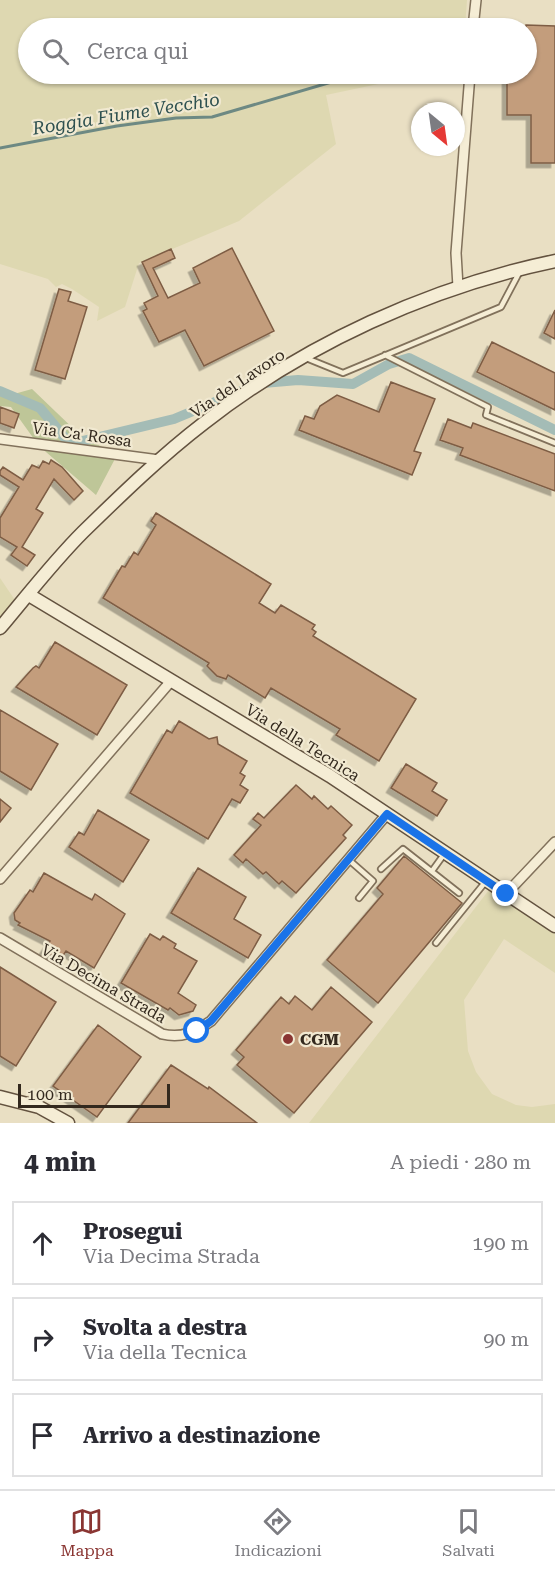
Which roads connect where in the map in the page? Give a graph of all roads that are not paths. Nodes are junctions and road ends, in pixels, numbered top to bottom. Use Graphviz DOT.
graph roads {
  1 [pos="476,0"];
  2 [pos="474,18"];
  3 [pos="469,84"];
  4 [pos="555,261"];
  5 [pos="522,268"];
  6 [pos="458,287"];
  7 [pos="385,355"];
  8 [pos="305,357"];
  9 [pos="0,439"];
  10 [pos="555,443"];
  11 [pos="159,460"];
  12 [pos="29,595"];
  13 [pos="0,628"];
  14 [pos="171,681"];
  15 [pos="387,814"];
  16 [pos="555,842"];
  17 [pos="445,853"];
  18 [pos="348,860"];
  19 [pos="381,870"];
  20 [pos="432,871"];
  21 [pos="0,879"];
  22 [pos="487,880"];
  23 [pos="459,892"];
  24 [pos="506,894"];
  25 [pos="359,898"];
  26 [pos="555,926"];
  27 [pos="0,938"];
  28 [pos="436,943"];
  29 [pos="0,1097"];
  30 [pos="68,1123"];
  1 -- 2 [label="street"];
  3 -- 6 [label="street"];
  4 -- 5 [label="street, Via del Lavoro"];
  5 -- 6 [label="street, Via del Lavoro"];
  5 -- 7 [label="lane"];
  6 -- 8 [label="street, Via del Lavoro"];
  7 -- 8 [label="lane"];
  7 -- 10 [label="lane"];
  8 -- 11 [label="street, Via del Lavoro"];
  9 -- 11 [label="street, Via Ca' Rossa"];
  11 -- 12 [label="street, Via del Lavoro"];
  12 -- 13 [label="street, Via del Lavoro"];
  12 -- 14 [label="street, Via della Tecnica"];
  14 -- 15 [label="street, Via della Tecnica"];
  14 -- 21 [label="street"];
  15 -- 17 [label="street, Via della Tecnica"];
  15 -- 18 [label="street, Via Decima Strada"];
  16 -- 24 [label="street"];
  17 -- 20 [label="lane"];
  17 -- 22 [label="street, Via della Tecnica"];
  18 -- 25 [label="lane"];
  18 -- 27 [label="street, Via Decima Strada"];
  19 -- 20 [label="lane"];
  20 -- 23 [label="lane"];
  22 -- 24 [label="street, Via della Tecnica"];
  22 -- 28 [label="lane"];
  24 -- 26 [label="street, Via della Tecnica"];
  29 -- 30 [label="street"];
}
